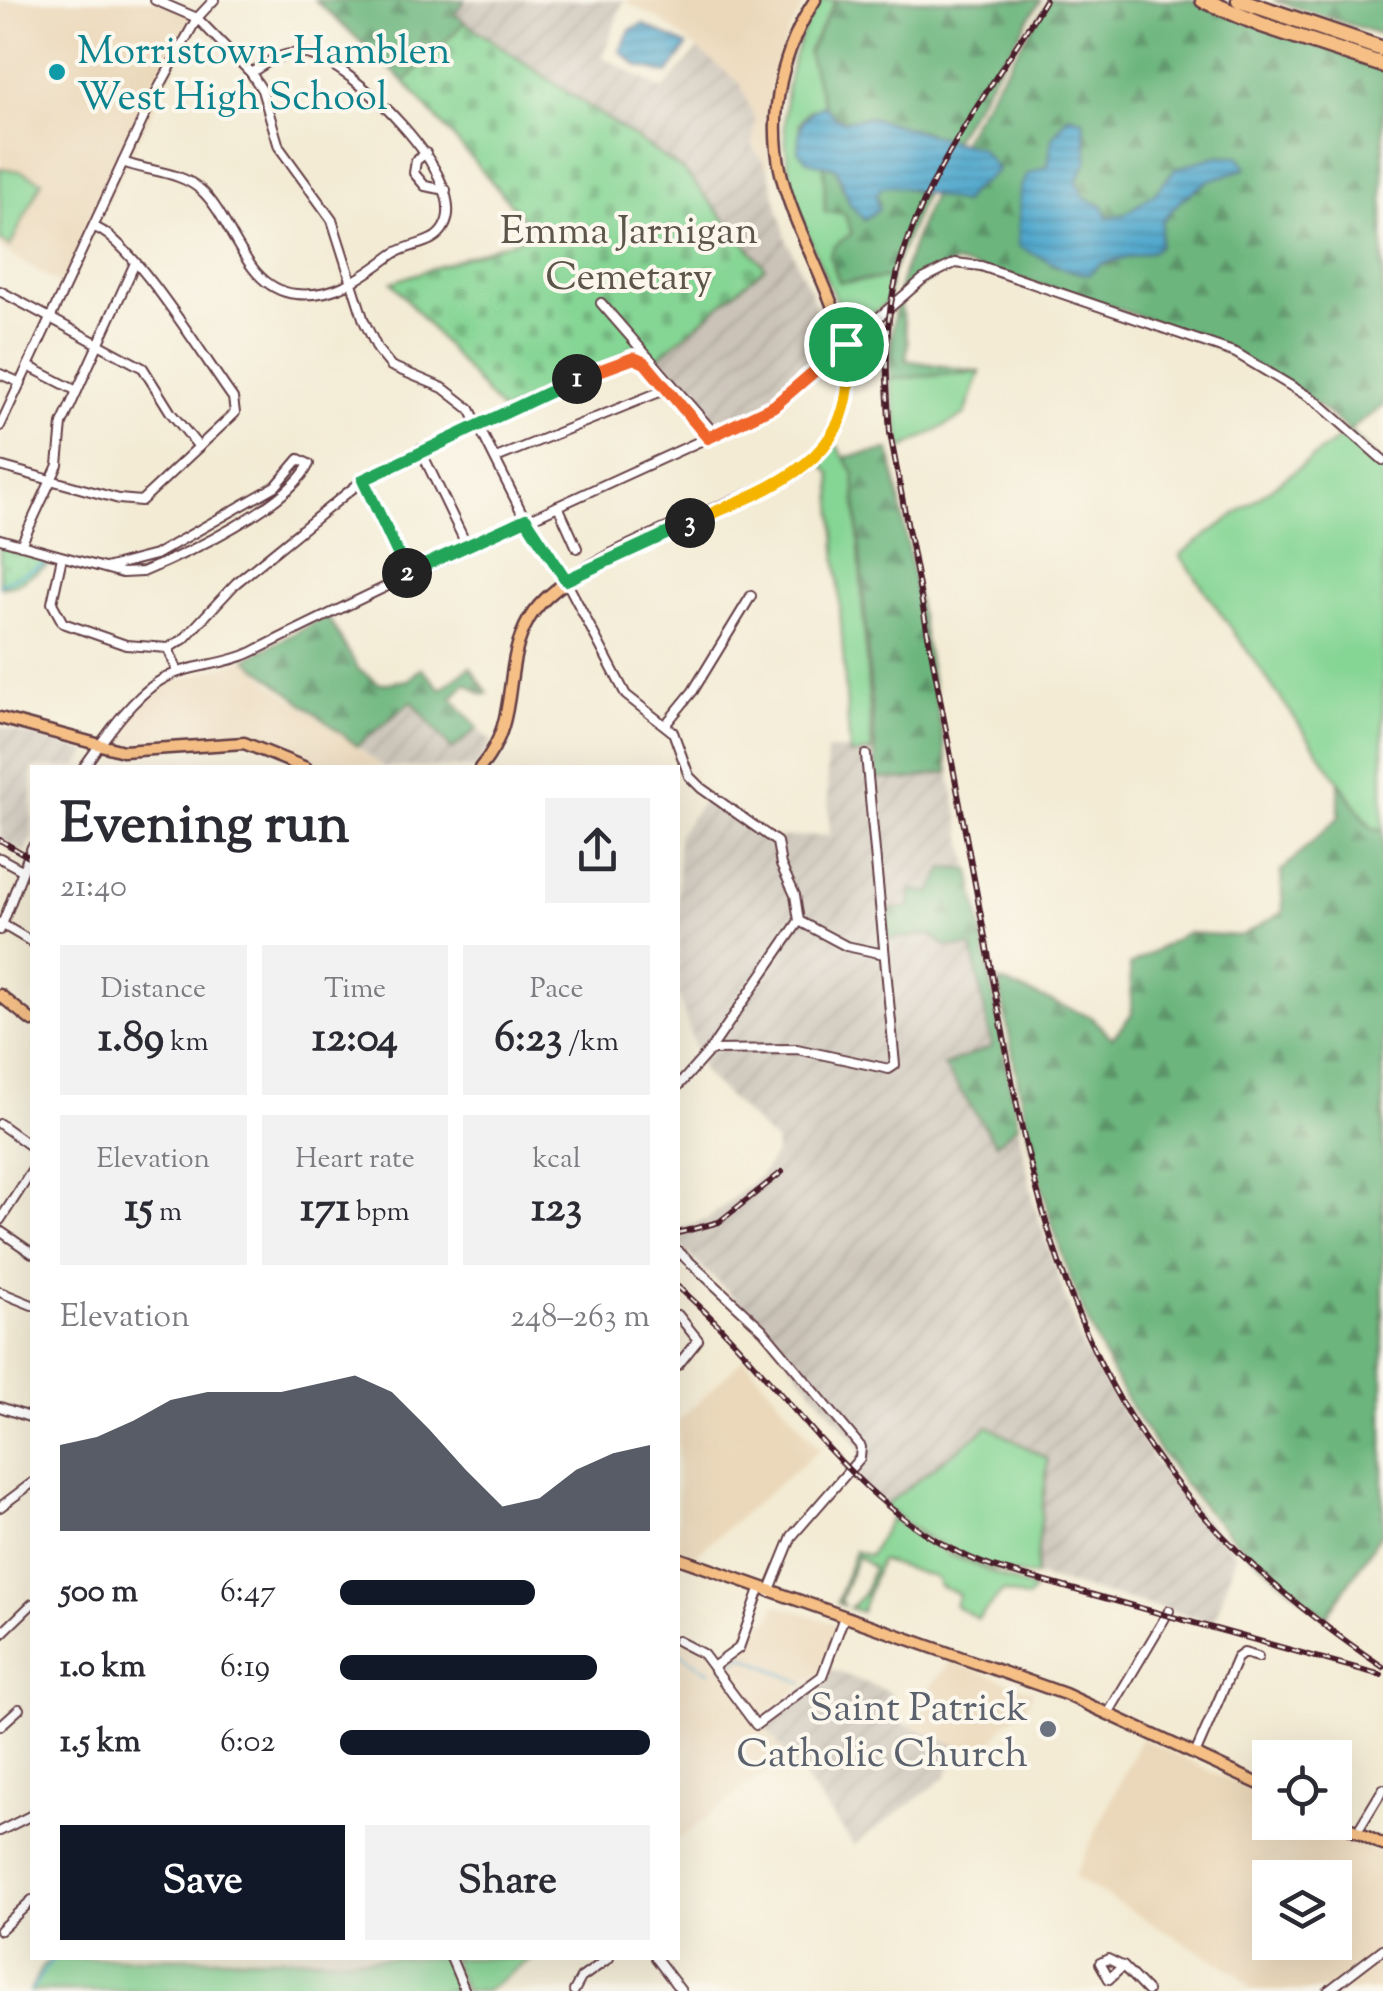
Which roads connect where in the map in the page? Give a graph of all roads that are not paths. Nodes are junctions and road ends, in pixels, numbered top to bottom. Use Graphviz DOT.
graph roads {
  1 [pos="155,0"];
  2 [pos="214,0"];
  3 [pos="815,0"];
  4 [pos="1204,0"];
  5 [pos="1239,0"];
  6 [pos="197,18"];
  7 [pos="1383,49"];
  8 [pos="1383,65"];
  9 [pos="251,72"];
  10 [pos="426,153"];
  11 [pos="123,162"];
  12 [pos="446,190"];
  13 [pos="94,227"];
  14 [pos="135,263"];
  15 [pos="355,283"];
  16 [pos="2,295"];
  17 [pos="601,303"];
  18 [pos="52,319"];
  19 [pos="99,342"];
  20 [pos="846,344"];
  21 [pos="30,367"];
  22 [pos="0,374"];
  23 [pos="21,383"];
  24 [pos="668,389"];
  25 [pos="77,391"];
  26 [pos="480,423"];
  27 [pos="0,426"];
  28 [pos="712,436"];
  29 [pos="200,446"];
  30 [pos="420,450"];
  31 [pos="496,458"];
  32 [pos="1383,460"];
  33 [pos="0,466"];
  34 [pos="51,480"];
  35 [pos="363,480"];
  36 [pos="558,506"];
  37 [pos="526,519"];
  38 [pos="0,539"];
  39 [pos="21,544"];
  40 [pos="467,546"];
  41 [pos="577,548"];
  42 [pos="62,557"];
  43 [pos="104,568"];
  44 [pos="407,574"];
  45 [pos="566,580"];
  46 [pos="752,596"];
  47 [pos="168,648"];
  48 [pos="178,672"];
  49 [pos="0,718"];
  50 [pos="666,724"];
  51 [pos="99,746"];
  52 [pos="866,755"];
  53 [pos="86,765"];
  54 [pos="299,765"];
  55 [pos="482,765"];
  56 [pos="30,852"];
  57 [pos="0,858"];
  58 [pos="22,870"];
  59 [pos="799,921"];
  60 [pos="0,925"];
  61 [pos="30,941"];
  62 [pos="884,954"];
  63 [pos="0,995"];
  64 [pos="30,1018"];
  65 [pos="710,1050"];
  66 [pos="680,1084"];
  67 [pos="0,1124"];
  68 [pos="30,1146"];
  69 [pos="30,1174"];
  70 [pos="0,1220"];
  71 [pos="0,1231"];
  72 [pos="30,1252"];
  73 [pos="680,1253"];
  74 [pos="0,1292"];
  75 [pos="30,1304"];
  76 [pos="680,1318"];
  77 [pos="680,1352"];
  78 [pos="685,1358"];
  79 [pos="680,1363"];
  80 [pos="0,1407"];
  81 [pos="30,1417"];
  82 [pos="30,1485"];
  83 [pos="0,1508"];
  84 [pos="680,1559"];
  85 [pos="765,1590"];
  86 [pos="30,1606"];
  87 [pos="1169,1611"];
  88 [pos="844,1617"];
  89 [pos="0,1635"];
  90 [pos="680,1643"];
  91 [pos="1258,1657"];
  92 [pos="713,1667"];
  93 [pos="19,1709"];
  94 [pos="1109,1712"];
  95 [pos="0,1726"];
  96 [pos="1196,1752"];
  97 [pos="1252,1780"];
  98 [pos="1383,1789"];
  99 [pos="30,1816"];
  100 [pos="1352,1830"];
  101 [pos="0,1831"];
  102 [pos="1357,1832"];
  103 [pos="1383,1844"];
  104 [pos="30,1902"];
  105 [pos="1,1927"];
  106 [pos="1383,1949"];
  107 [pos="452,1960"];
  108 [pos="606,1960"];
  109 [pos="658,1960"];
  110 [pos="1123,1966"];
  111 [pos="465,1991"];
  112 [pos="574,1991"];
  113 [pos="681,1991"];
  114 [pos="1147,1991"];
  115 [pos="1328,1991"];
  1 -- 6 [label="street"];
  2 -- 6 [label="street"];
  3 -- 20 [label="main road"];
  4 -- 8 [label="highway"];
  5 -- 7 [label="highway"];
  6 -- 9 [label="street"];
  6 -- 11 [label="street"];
  9 -- 10 [label="street"];
  9 -- 15 [label="street"];
  10 -- 12 [label="street"];
  10 -- 12 [label="street"];
  11 -- 13 [label="street"];
  11 -- 15 [label="street"];
  12 -- 15 [label="street"];
  13 -- 14 [label="street"];
  13 -- 18 [label="street"];
  14 -- 19 [label="street"];
  14 -- 29 [label="street"];
  15 -- 26 [label="street"];
  16 -- 18 [label="street"];
  17 -- 28 [label="street"];
  18 -- 19 [label="street"];
  18 -- 21 [label="street"];
  19 -- 25 [label="street"];
  19 -- 29 [label="street"];
  20 -- 28 [label="street"];
  20 -- 32 [label="street"];
  20 -- 45 [label="main road"];
  21 -- 23 [label="street"];
  21 -- 25 [label="street"];
  22 -- 23 [label="street"];
  23 -- 27 [label="street"];
  24 -- 26 [label="street"];
  24 -- 28 [label="street"];
  24 -- 31 [label="street"];
  25 -- 34 [label="street"];
  26 -- 30 [label="street"];
  26 -- 31 [label="street"];
  28 -- 36 [label="street"];
  29 -- 34 [label="street"];
  30 -- 35 [label="street"];
  30 -- 40 [label="street"];
  31 -- 37 [label="street"];
  33 -- 34 [label="street"];
  34 -- 39 [label="street"];
  35 -- 44 [label="street"];
  35 -- 47 [label="street"];
  36 -- 37 [label="street"];
  36 -- 41 [label="street"];
  37 -- 40 [label="street"];
  37 -- 45 [label="street"];
  38 -- 39 [label="street"];
  39 -- 42 [label="street"];
  40 -- 44 [label="street"];
  42 -- 43 [label="street"];
  42 -- 47 [label="street"];
  43 -- 43 [label="street"];
  44 -- 48 [label="street"];
  45 -- 50 [label="street"];
  45 -- 55 [label="main road"];
  46 -- 50 [label="street"];
  47 -- 48 [label="street"];
  48 -- 51 [label="street"];
  49 -- 51 [label="main road"];
  50 -- 59 [label="street"];
  51 -- 53 [label="street"];
  51 -- 54 [label="main road"];
  52 -- 62 [label="street"];
  56 -- 58 [label="street"];
  57 -- 58 [label="street"];
  58 -- 60 [label="street"];
  59 -- 62 [label="street"];
  59 -- 65 [label="street"];
  60 -- 61 [label="street"];
  62 -- 65 [label="street"];
  63 -- 64 [label="main road"];
  65 -- 66 [label="street"];
  67 -- 68 [label="street"];
  69 -- 70 [label="street"];
  71 -- 72 [label="street"];
  73 -- 85 [label="street"];
  74 -- 75 [label="street"];
  76 -- 78 [label="street"];
  77 -- 78 [label="street"];
  78 -- 79 [label="street"];
  80 -- 81 [label="street"];
  82 -- 83 [label="street"];
  84 -- 85 [label="main road"];
  85 -- 88 [label="main road"];
  85 -- 92 [label="street"];
  86 -- 89 [label="street"];
  87 -- 94 [label="street"];
  88 -- 92 [label="street"];
  88 -- 94 [label="main road"];
  90 -- 92 [label="street"];
  91 -- 96 [label="street"];
  93 -- 95 [label="street"];
  94 -- 96 [label="main road"];
  96 -- 97 [label="main road"];
  98 -- 102 [label="street"];
  99 -- 101 [label="street"];
  100 -- 102 [label="main road"];
  102 -- 103 [label="main road"];
  104 -- 105 [label="street"];
  106 -- 115 [label="street"];
  107 -- 111 [label="street"];
  108 -- 112 [label="street"];
  109 -- 113 [label="street"];
  110 -- 114 [label="street"];
}
